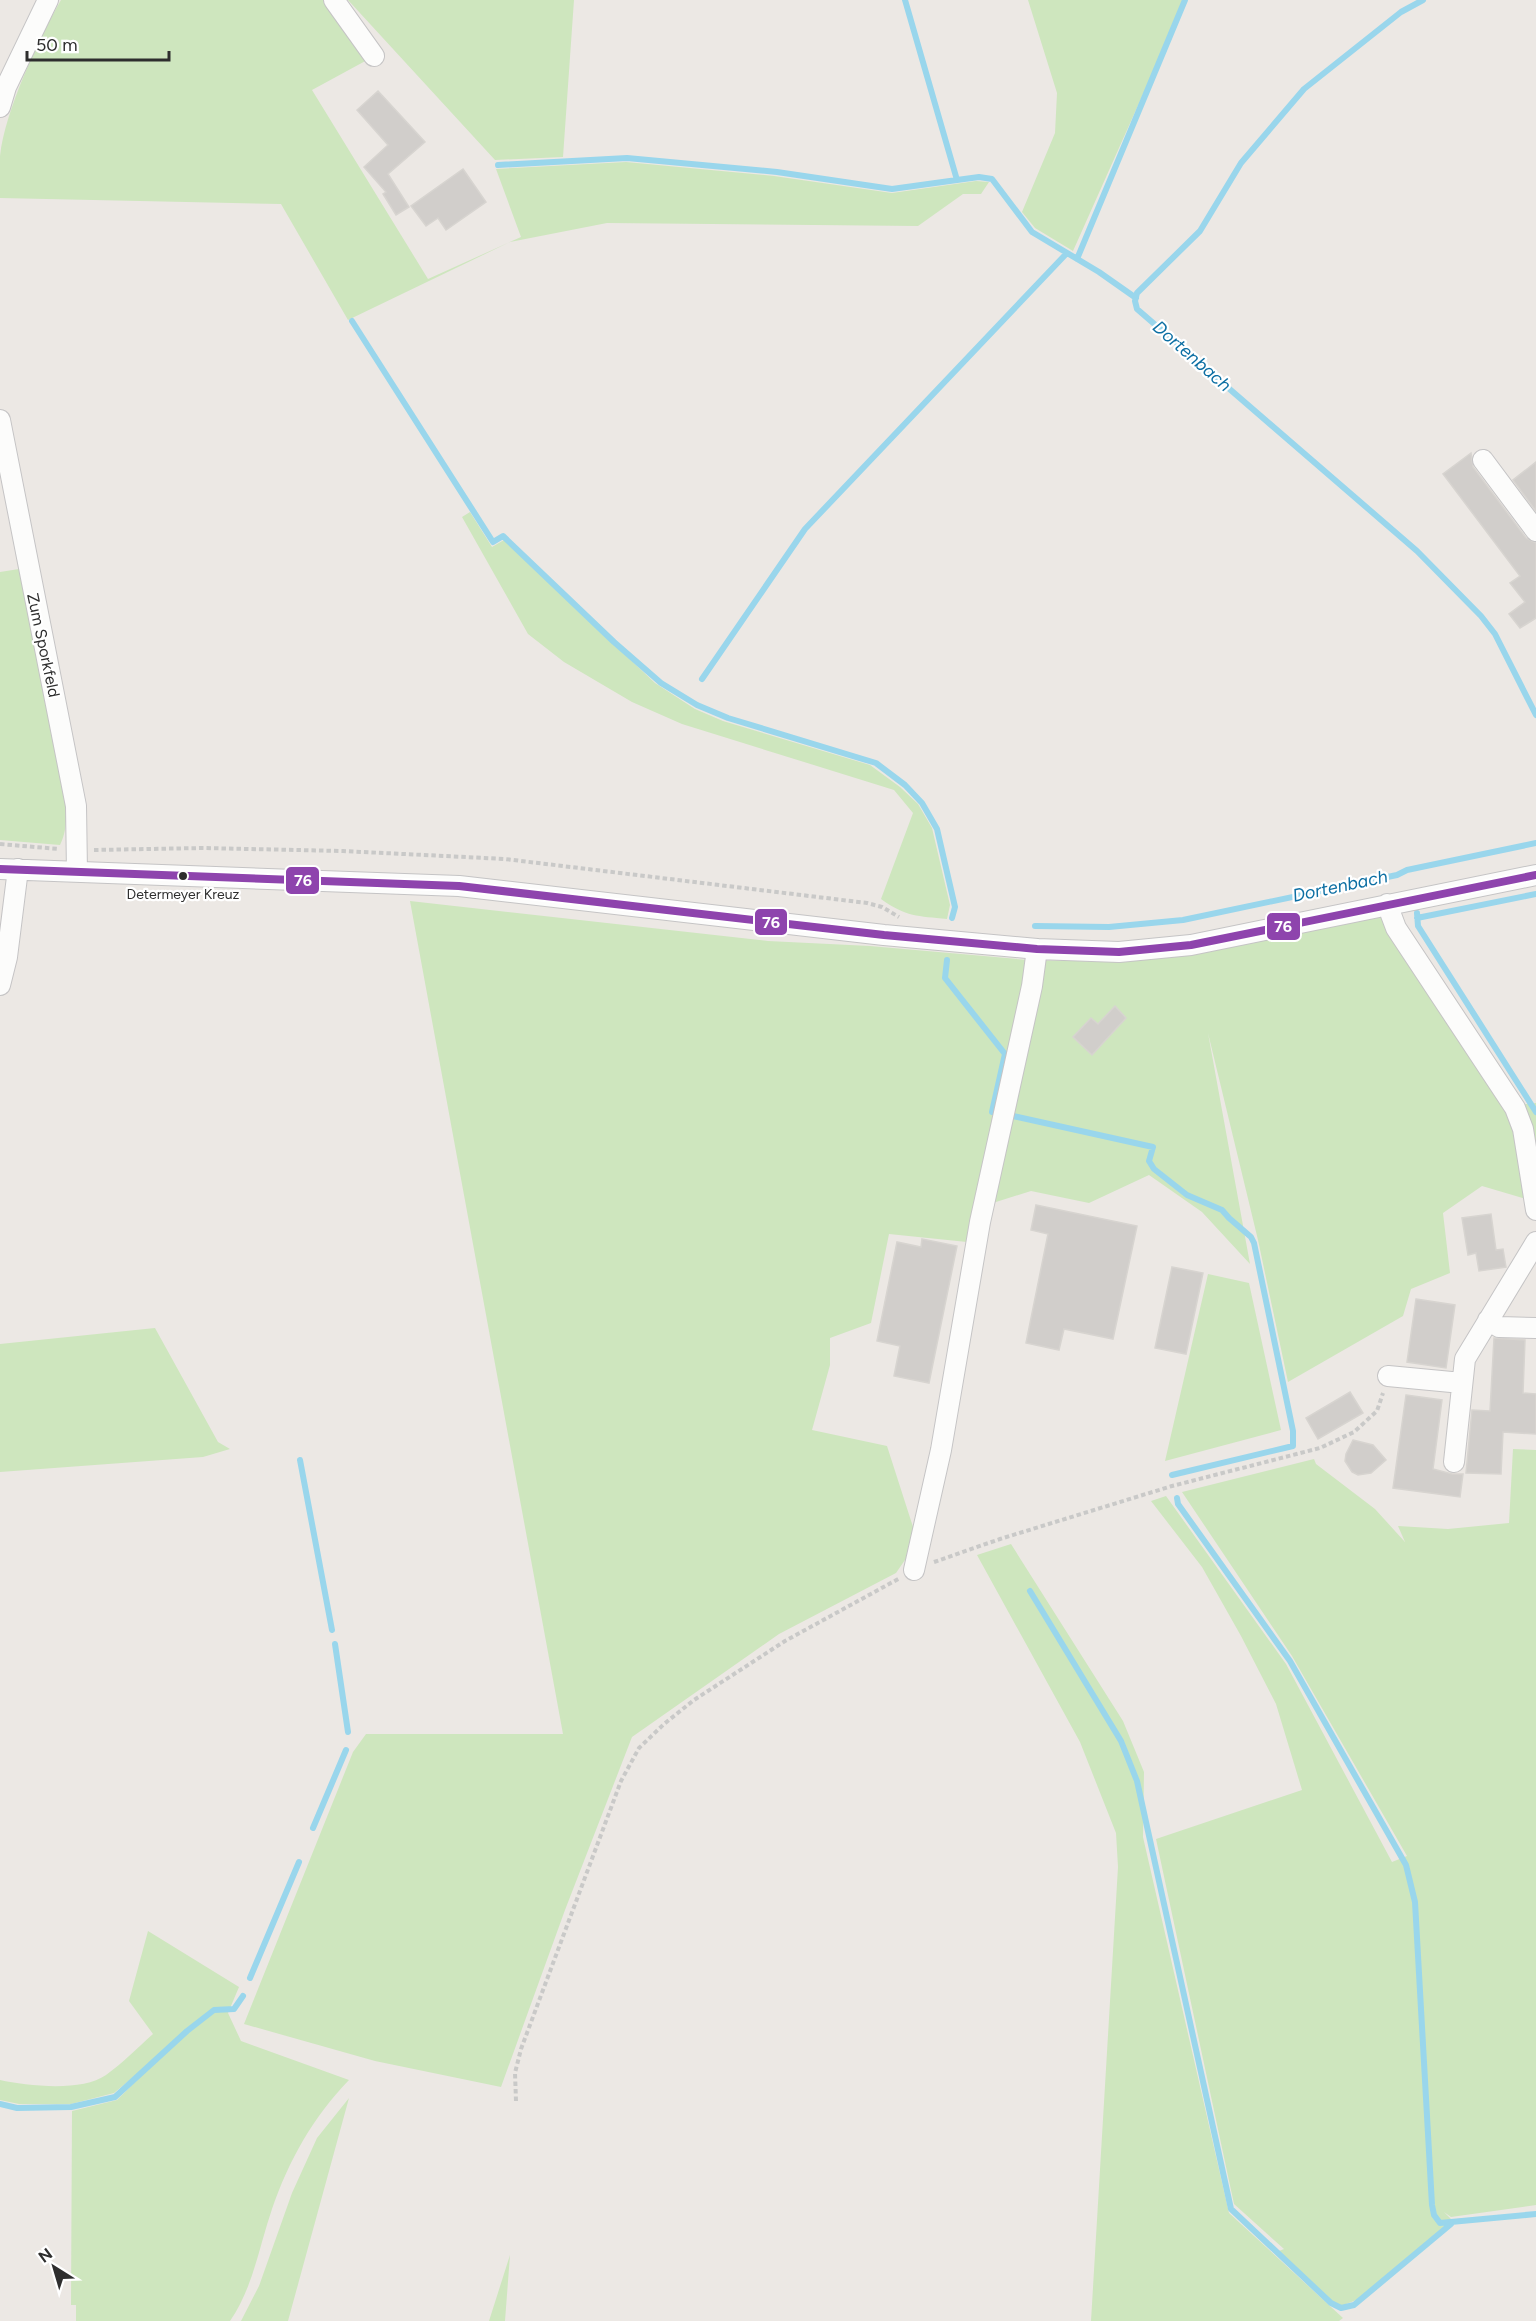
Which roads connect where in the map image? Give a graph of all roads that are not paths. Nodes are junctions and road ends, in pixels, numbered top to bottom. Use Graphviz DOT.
graph roads {
  1 [pos="48,0"];
  2 [pos="334,0"];
  3 [pos="374,56"];
  4 [pos="0,107"];
  5 [pos="0,420"];
  6 [pos="1484,460"];
  7 [pos="1536,531"];
  8 [pos="9,869"];
  9 [pos="77,872"];
  10 [pos="1536,875"];
  11 [pos="1387,904"];
  12 [pos="1037,949"];
  13 [pos="0,985"];
  14 [pos="1536,1210"];
  15 [pos="1536,1242"];
  16 [pos="1488,1320"];
  17 [pos="1536,1328"];
  18 [pos="1388,1376"];
  19 [pos="1462,1383"];
  20 [pos="1455,1462"];
  21 [pos="914,1570"];
  1 -- 4 [label="street"];
  2 -- 3 [label="street"];
  5 -- 9 [label="street, Zum Sporkfeld"];
  6 -- 7 [label="street"];
  8 -- 9 [label="street"];
  8 -- 13 [label="street"];
  9 -- 12 [label="street"];
  10 -- 11 [label="street"];
  11 -- 12 [label="street"];
  11 -- 14 [label="street"];
  12 -- 21 [label="street"];
  15 -- 16 [label="street"];
  16 -- 17 [label="street"];
  16 -- 19 [label="street"];
  18 -- 19 [label="street"];
  19 -- 20 [label="street"];
}
